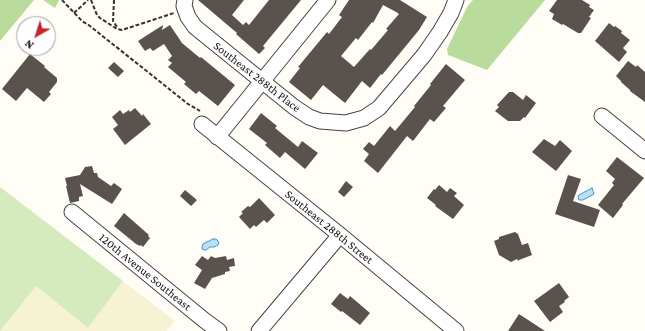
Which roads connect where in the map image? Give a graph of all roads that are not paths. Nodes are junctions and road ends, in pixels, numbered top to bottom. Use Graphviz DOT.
graph roads {
  1 [pos="328,0"];
  2 [pos="456,0"];
  3 [pos="182,6"];
  4 [pos="262,82"];
  5 [pos="602,116"];
  6 [pos="202,118"];
  7 [pos="217,136"];
  8 [pos="645,151"];
  9 [pos="72,212"];
  10 [pos="340,235"];
  11 [pos="219,331"];
  12 [pos="260,331"];
  13 [pos="456,331"];
  1 -- 4 [label="street"];
  2 -- 4 [label="street, Southeast 288th Place"];
  3 -- 4 [label="street, Southeast 288th Place"];
  4 -- 7 [label="street"];
  5 -- 8 [label="street"];
  6 -- 7 [label="street, Southeast 288th Street"];
  7 -- 10 [label="street, Southeast 288th Street"];
  9 -- 11 [label="street, 120th Avenue Southeast"];
  10 -- 12 [label="street"];
  10 -- 13 [label="street, Southeast 288th Street"];
}
